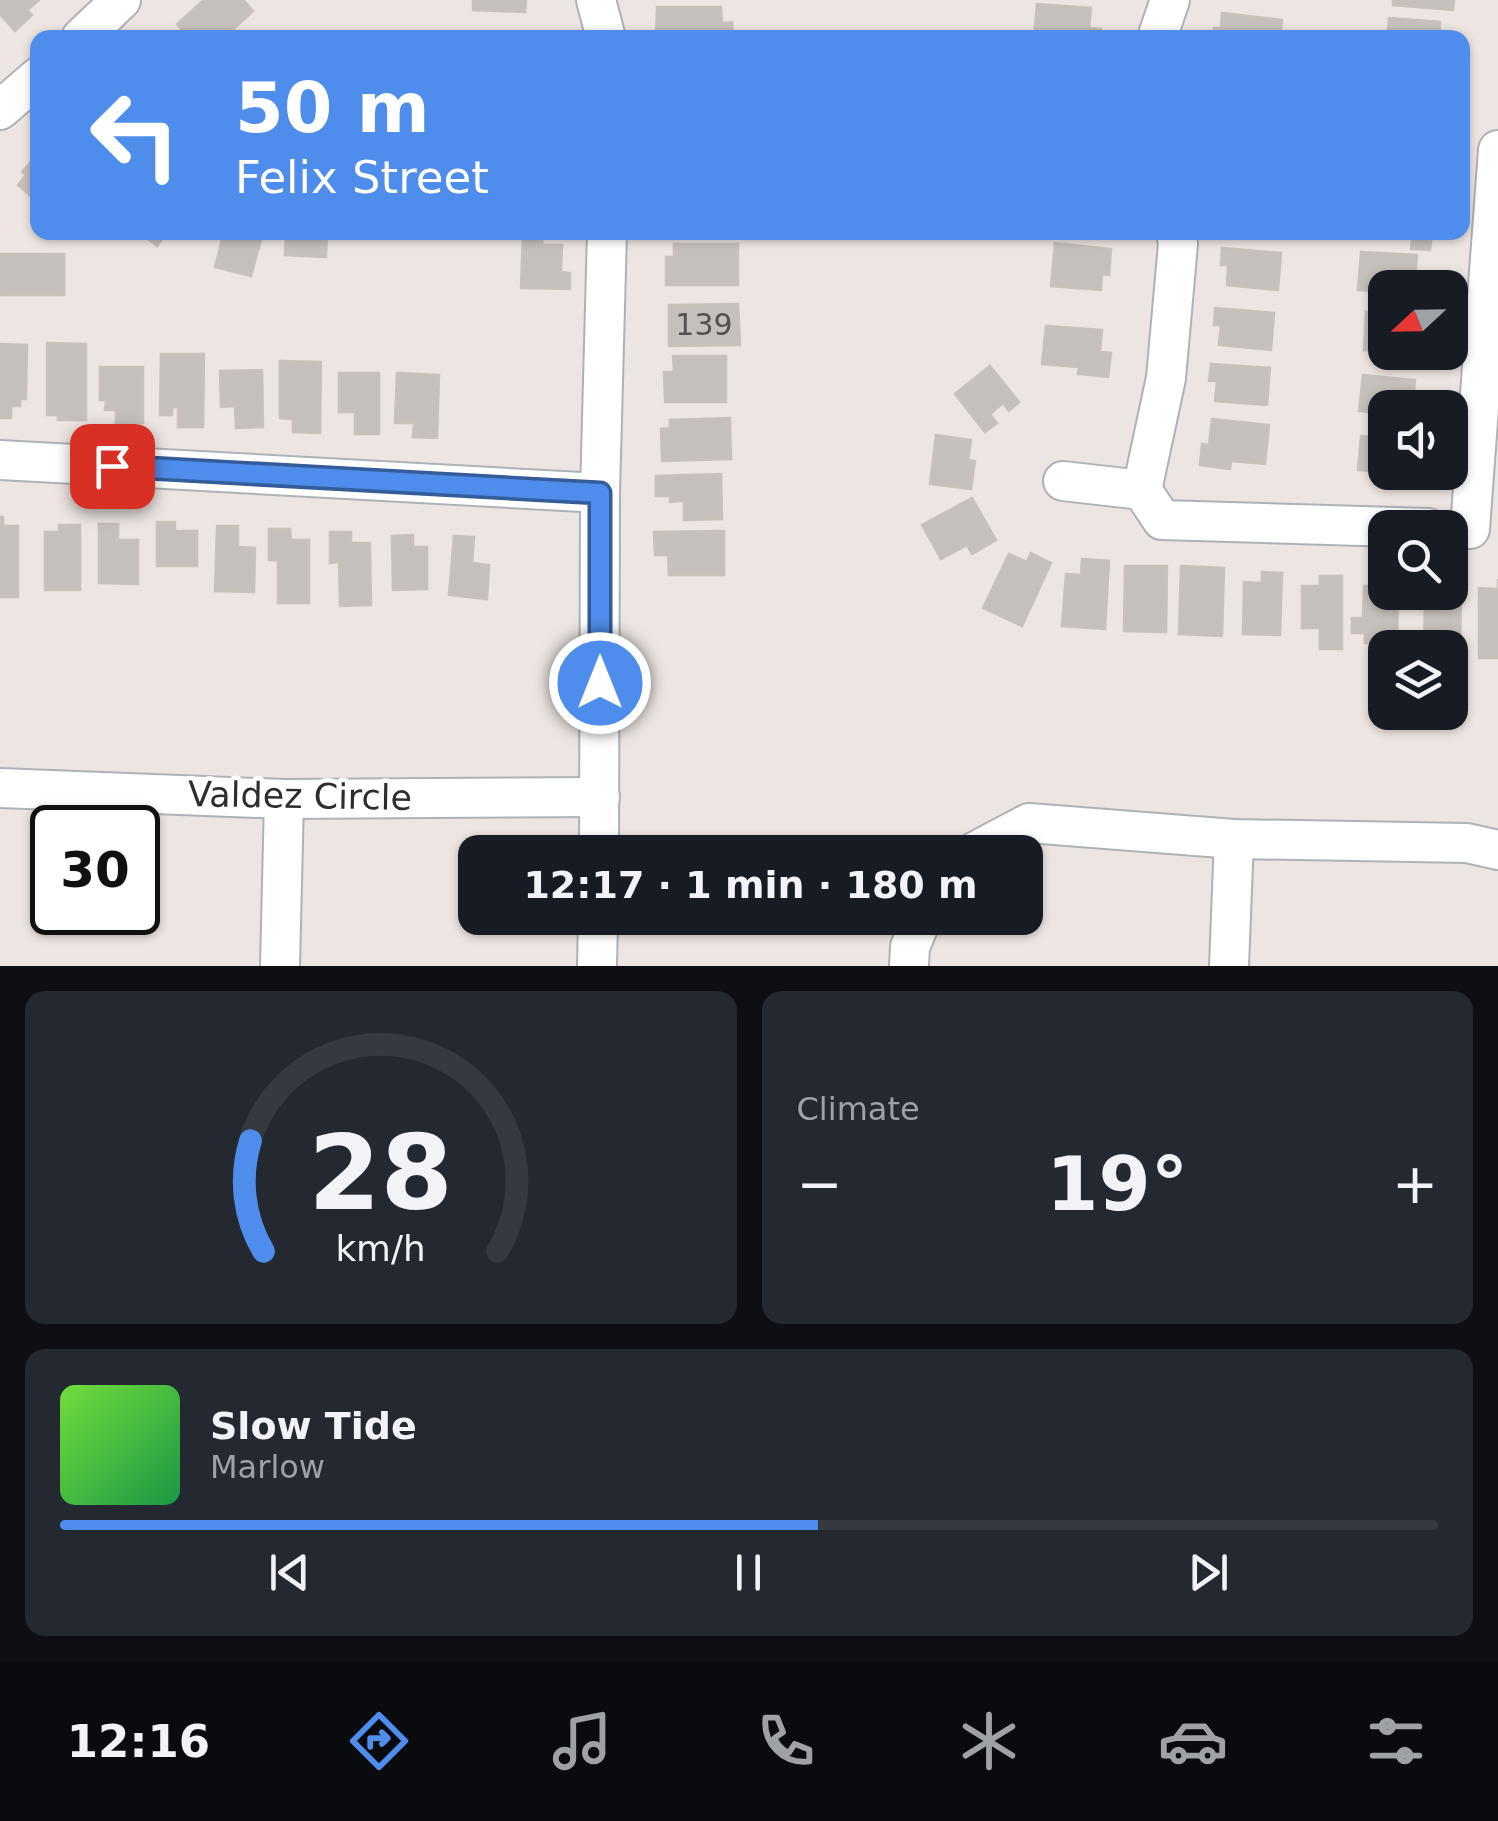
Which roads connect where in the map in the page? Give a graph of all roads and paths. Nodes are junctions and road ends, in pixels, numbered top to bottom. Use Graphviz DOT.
graph roads {
  1 [pos="596,0"];
  2 [pos="1170,0"];
  3 [pos="604,30"];
  4 [pos="1160,30"];
  5 [pos="30,83"];
  6 [pos="0,110"];
  7 [pos="1498,150"];
  8 [pos="606,240"];
  9 [pos="1177,240"];
  10 [pos="0,460"];
  11 [pos="1064,481"];
  12 [pos="1142,490"];
  13 [pos="600,493"];
  14 [pos="1368,526"];
  15 [pos="1473,529"];
  16 [pos="0,788"];
  17 [pos="600,797"];
  18 [pos="284,799"];
  19 [pos="599,835"];
  20 [pos="1006,835"];
  21 [pos="1234,839"];
  22 [pos="1498,850"];
  23 [pos="598,935"];
  24 [pos="915,935"];
  25 [pos="280,966"];
  26 [pos="597,966"];
  27 [pos="909,966"];
  28 [pos="1229,966"];
  1 -- 3 [label="street"];
  2 -- 4 [label="street"];
  5 -- 6 [label="street"];
  7 -- 15 [label="street"];
  8 -- 13 [label="street"];
  9 -- 12 [label="street"];
  10 -- 13 [label="street"];
  11 -- 12 [label="street"];
  12 -- 14 [label="street"];
  13 -- 17 [label="street"];
  16 -- 18 [label="street, Valdez Circle"];
  17 -- 18 [label="street, Valdez Circle"];
  17 -- 19 [label="street"];
  18 -- 25 [label="street"];
  20 -- 21 [label="street"];
  21 -- 22 [label="street"];
  21 -- 28 [label="street"];
  23 -- 26 [label="street"];
  24 -- 27 [label="street"];
}
